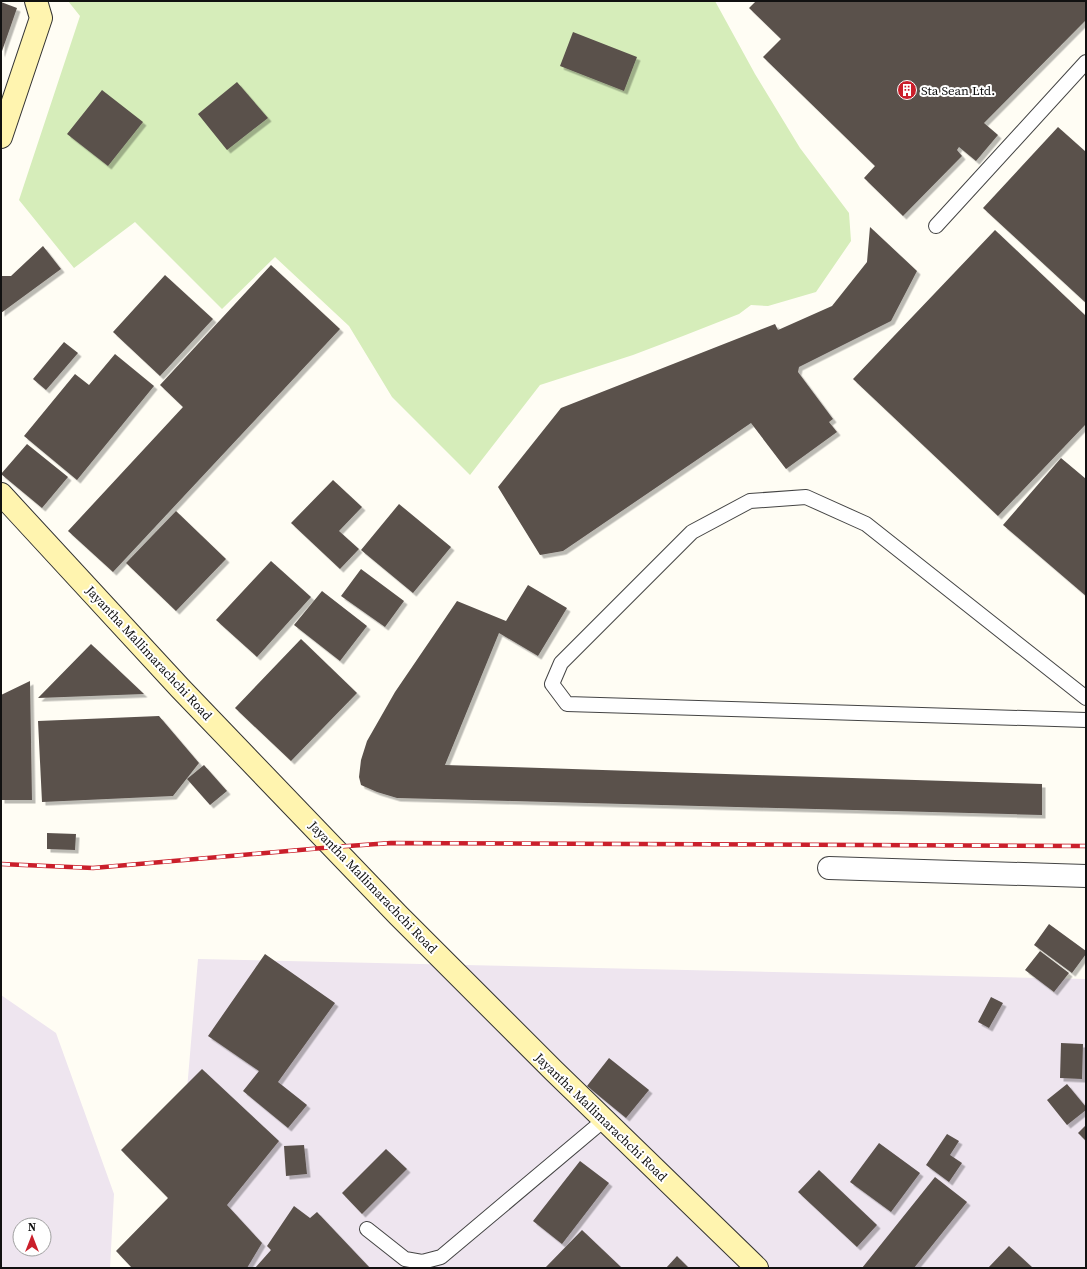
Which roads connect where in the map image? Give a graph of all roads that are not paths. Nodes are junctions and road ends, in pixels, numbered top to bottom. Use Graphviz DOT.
graph roads {
  1 [pos="36,1"];
  2 [pos="1086,62"];
  3 [pos="1,137"];
  4 [pos="936,226"];
  5 [pos="1,494"];
  6 [pos="1086,698"];
  7 [pos="1086,720"];
  8 [pos="828,868"];
  9 [pos="1086,876"];
  10 [pos="604,1120"];
  11 [pos="367,1229"];
  12 [pos="757,1268"];
  1 -- 3 [label="street"];
  2 -- 4 [label="lane"];
  5 -- 10 [label="street, Jayantha Mallimarachchi Road"];
  6 -- 7 [label="lane"];
  8 -- 9 [label="street"];
  10 -- 11 [label="lane"];
  10 -- 12 [label="street, Jayantha Mallimarachchi Road"];
}
